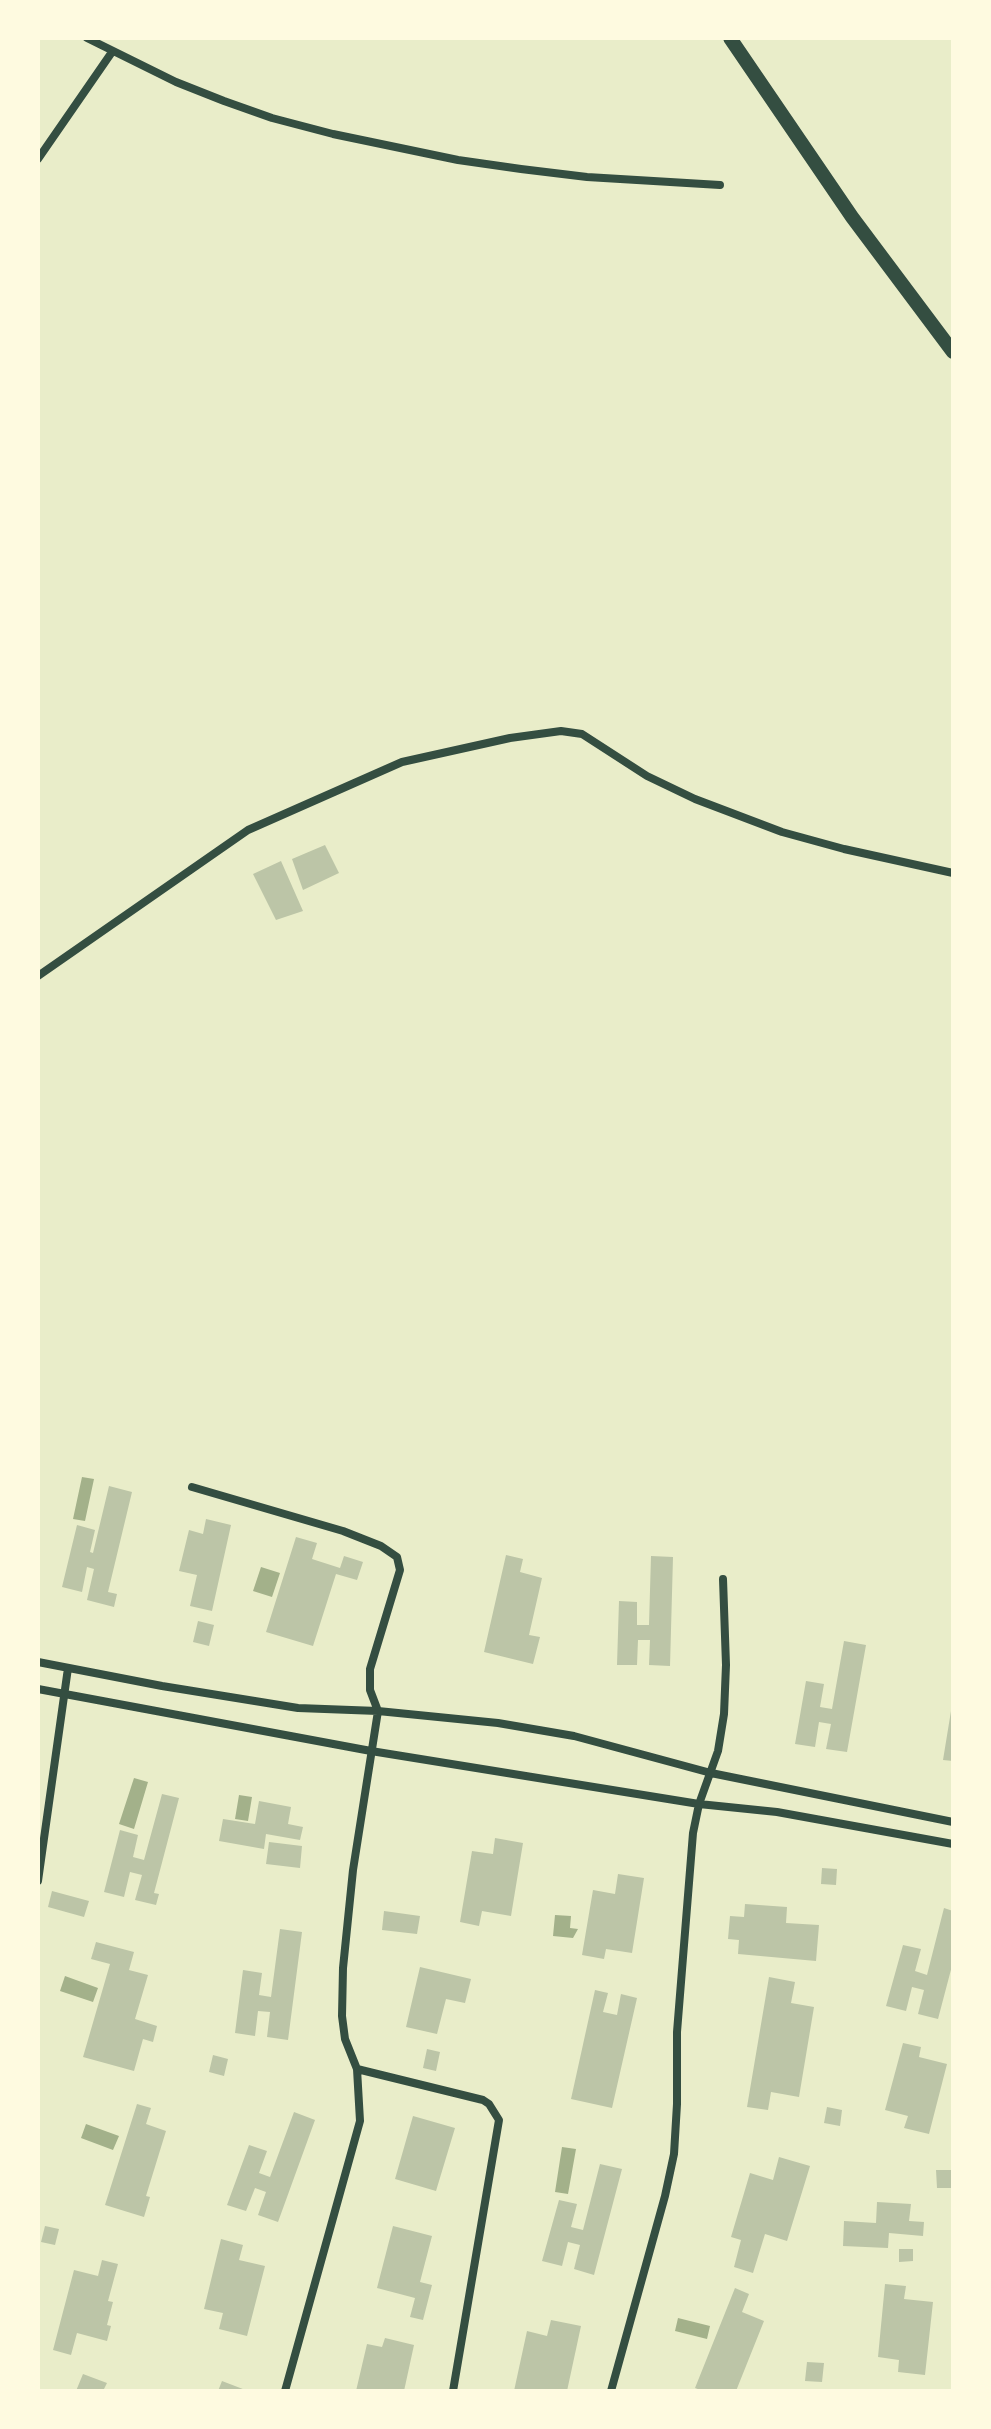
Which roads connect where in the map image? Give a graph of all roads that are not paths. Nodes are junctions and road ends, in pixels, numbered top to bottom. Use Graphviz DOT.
graph roads {
  1 [pos="87,38"];
  2 [pos="730,38"];
  3 [pos="112,52"];
  4 [pos="38,159"];
  5 [pos="720,185"];
  6 [pos="953,352"];
  7 [pos="953,873"];
  8 [pos="38,976"];
  9 [pos="192,1487"];
  10 [pos="723,1579"];
  11 [pos="38,1662"];
  12 [pos="68,1668"];
  13 [pos="38,1689"];
  14 [pos="64,1694"];
  15 [pos="378,1711"];
  16 [pos="371,1751"];
  17 [pos="711,1773"];
  18 [pos="699,1804"];
  19 [pos="953,1822"];
  20 [pos="953,1844"];
  21 [pos="38,1881"];
  22 [pos="357,2069"];
  23 [pos="285,2391"];
  24 [pos="453,2391"];
  25 [pos="611,2391"];
  1 -- 3 [label="street"];
  2 -- 6 [label="main road"];
  3 -- 4 [label="street"];
  3 -- 5 [label="street"];
  7 -- 8 [label="street"];
  9 -- 15 [label="street"];
  10 -- 17 [label="street"];
  11 -- 12 [label="street"];
  12 -- 14 [label="street"];
  12 -- 15 [label="street"];
  13 -- 14 [label="street"];
  14 -- 16 [label="street"];
  14 -- 21 [label="street"];
  15 -- 16 [label="street"];
  15 -- 17 [label="street"];
  16 -- 18 [label="street"];
  16 -- 22 [label="street"];
  17 -- 18 [label="street"];
  17 -- 19 [label="street"];
  18 -- 20 [label="street"];
  18 -- 25 [label="street"];
  22 -- 23 [label="street"];
  22 -- 24 [label="street"];
}
